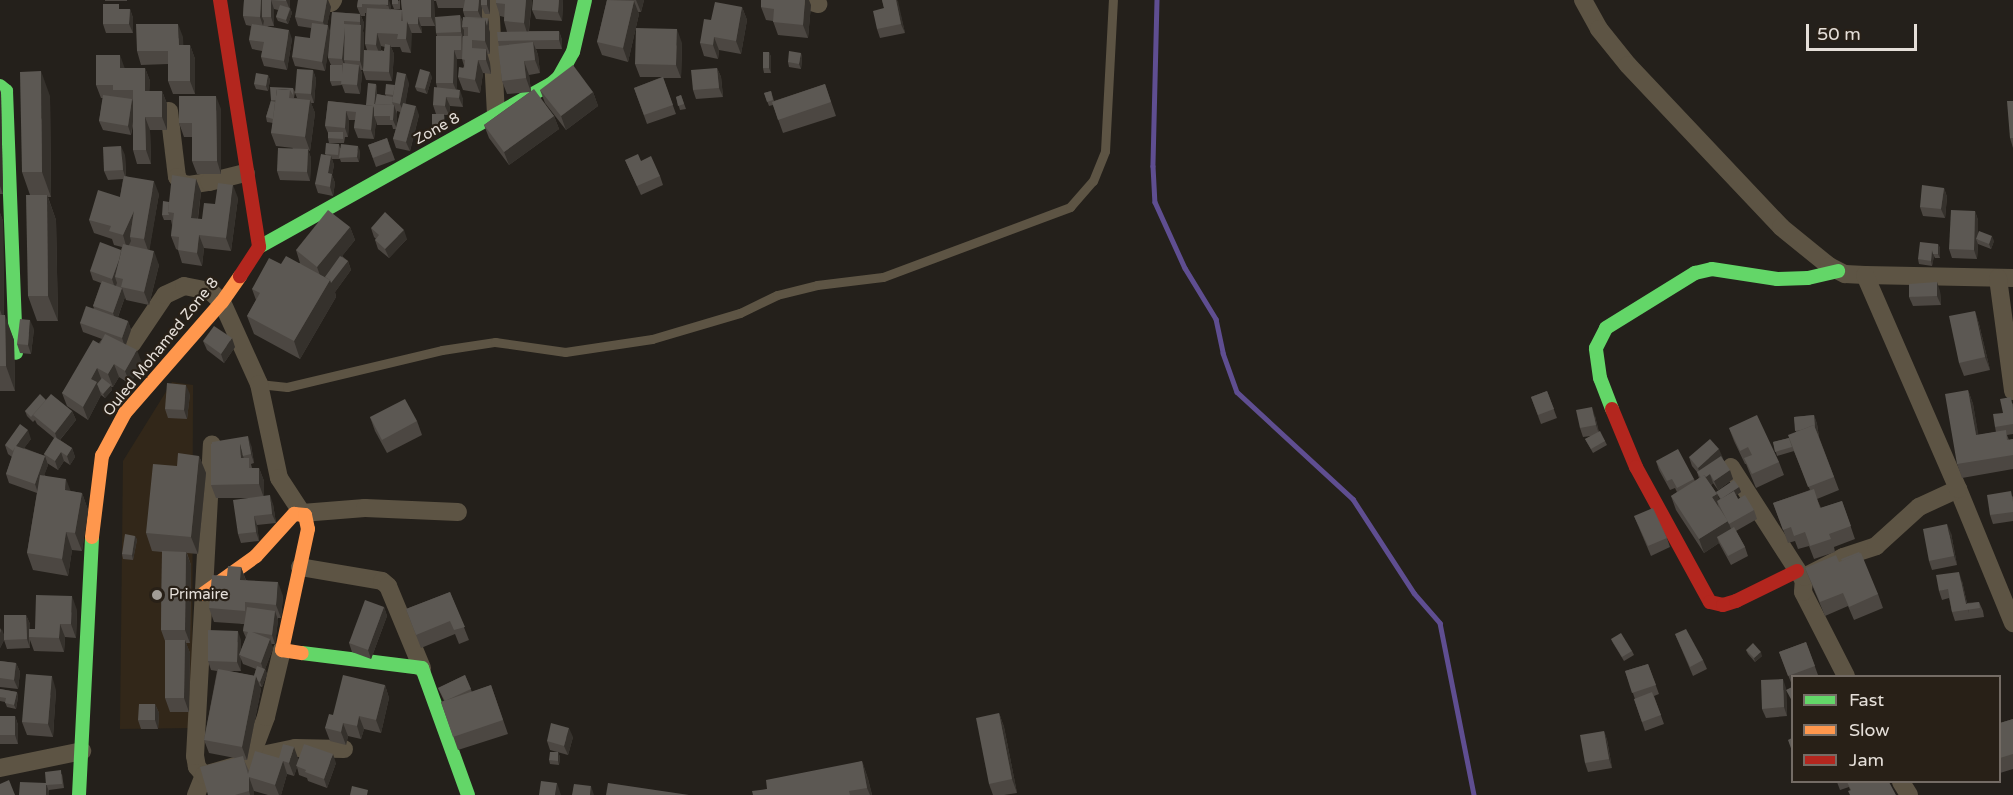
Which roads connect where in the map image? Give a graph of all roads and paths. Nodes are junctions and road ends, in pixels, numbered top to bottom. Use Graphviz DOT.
graph roads {
  1 [pos="220,0"];
  2 [pos="490,0"];
  3 [pos="585,0"];
  4 [pos="1113,0"];
  5 [pos="1583,0"];
  6 [pos="0,86"];
  7 [pos="169,111"];
  8 [pos="496,115"];
  9 [pos="246,173"];
  10 [pos="259,247"];
  11 [pos="1838,271"];
  12 [pos="1865,275"];
  13 [pos="2006,278"];
  14 [pos="222,302"];
  15 [pos="132,344"];
  16 [pos="16,353"];
  17 [pos="259,384"];
  18 [pos="2013,391"];
  19 [pos="212,444"];
  20 [pos="1731,467"];
  21 [pos="1958,489"];
  22 [pos="458,512"];
  23 [pos="302,513"];
  24 [pos="300,567"];
  25 [pos="1800,575"];
  26 [pos="203,594"];
  27 [pos="2013,623"];
  28 [pos="282,650"];
  29 [pos="422,669"];
  30 [pos="1845,675"];
  31 [pos="344,749"];
  32 [pos="82,751"];
  33 [pos="252,757"];
  34 [pos="0,768"];
  35 [pos="204,775"];
  36 [pos="79,795"];
  37 [pos="196,795"];
  38 [pos="468,795"];
  1 -- 9 [label="street"];
  2 -- 8 [label="street"];
  3 -- 8 [label="street, Zone 8"];
  4 -- 17 [label="lane"];
  5 -- 11 [label="street"];
  6 -- 16 [label="street"];
  7 -- 9 [label="street"];
  8 -- 10 [label="street, Zone 8"];
  9 -- 10 [label="street"];
  10 -- 14 [label="street, Ouled Mohamed Zone 8"];
  11 -- 12 [label="street"];
  11 -- 25 [label="street"];
  12 -- 13 [label="street"];
  12 -- 21 [label="street"];
  13 -- 18 [label="street"];
  14 -- 15 [label="street"];
  14 -- 17 [label="street"];
  14 -- 32 [label="street, Ouled Mohamed Zone 8"];
  17 -- 23 [label="street"];
  19 -- 26 [label="street"];
  20 -- 25 [label="street"];
  21 -- 25 [label="street"];
  21 -- 27 [label="street"];
  22 -- 23 [label="street"];
  23 -- 24 [label="street"];
  23 -- 26 [label="street"];
  24 -- 28 [label="street"];
  24 -- 29 [label="street"];
  25 -- 30 [label="street"];
  26 -- 35 [label="street"];
  28 -- 29 [label="street"];
  28 -- 33 [label="street"];
  29 -- 38 [label="street"];
  31 -- 33 [label="street"];
  32 -- 34 [label="street"];
  32 -- 36 [label="street, Ouled Mohamed Zone 8"];
  33 -- 35 [label="street"];
  35 -- 37 [label="street"];
}
